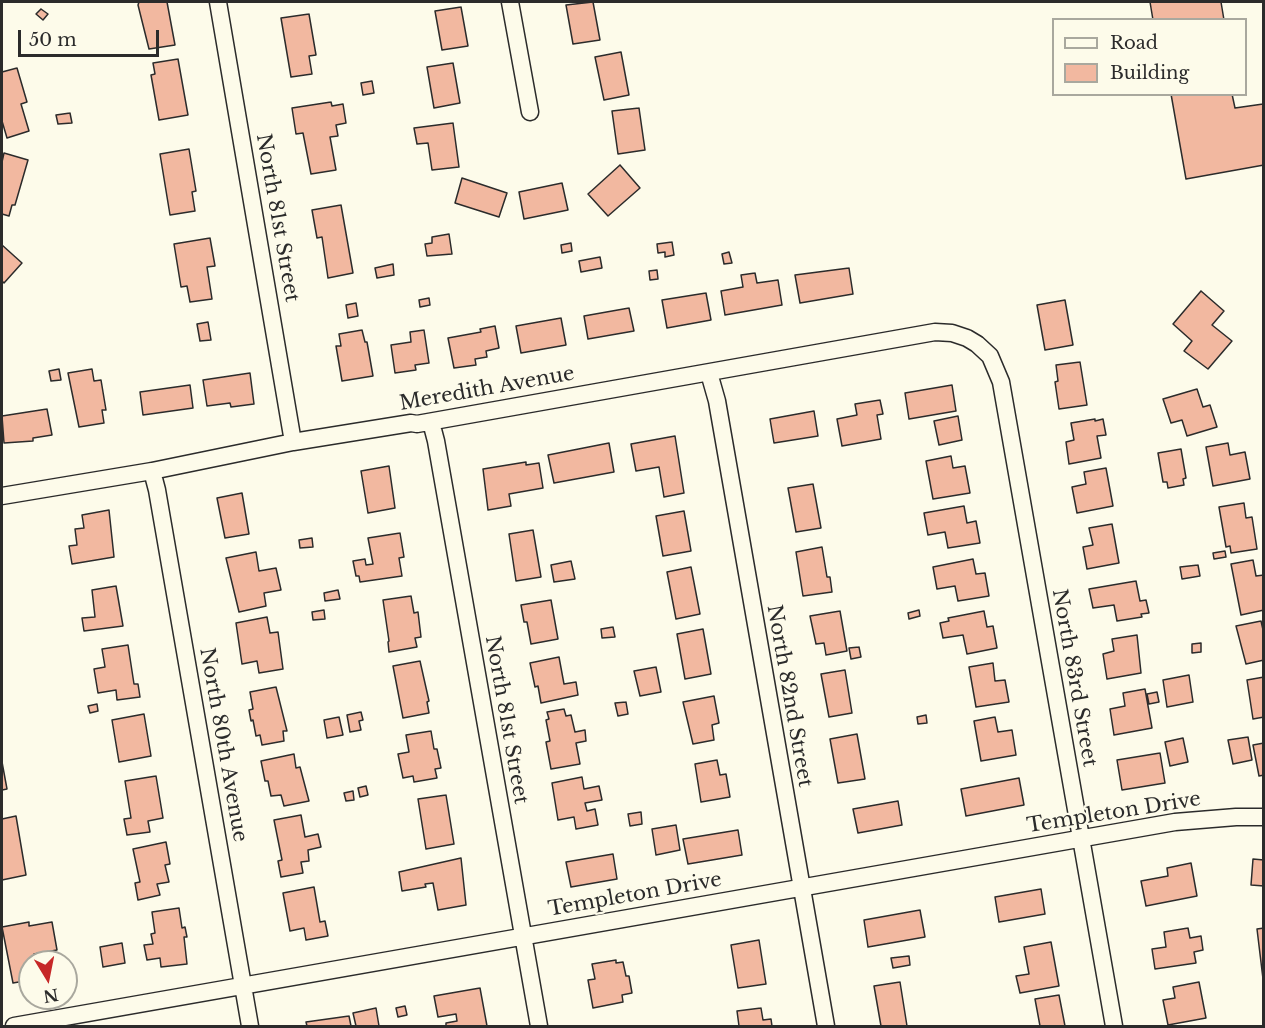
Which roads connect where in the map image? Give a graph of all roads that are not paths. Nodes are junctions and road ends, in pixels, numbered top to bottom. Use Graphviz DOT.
graph roads {
  1 [pos="218,2"];
  2 [pos="510,2"];
  3 [pos="530,112"];
  4 [pos="977,344"];
  5 [pos="710,373"];
  6 [pos="431,422"];
  7 [pos="293,442"];
  8 [pos="152,471"];
  9 [pos="2,496"];
  10 [pos="1263,817"];
  11 [pos="1082,838"];
  12 [pos="802,888"];
  13 [pos="523,936"];
  14 [pos="243,987"];
  15 [pos="14,1026"];
  16 [pos="250,1026"];
  17 [pos="539,1026"];
  18 [pos="826,1026"];
  19 [pos="1114,1026"];
  1 -- 7 [label="street, North 81st Street"];
  2 -- 3 [label="street"];
  4 -- 5 [label="street, Meredith Avenue"];
  4 -- 11 [label="street, North 83rd Street"];
  5 -- 6 [label="street, Meredith Avenue"];
  5 -- 12 [label="street, North 82nd Street"];
  6 -- 7 [label="street, Meredith Avenue"];
  6 -- 13 [label="street, North 81st Street"];
  7 -- 8 [label="street, Meredith Avenue"];
  8 -- 9 [label="street, Meredith Avenue"];
  8 -- 14 [label="street, North 80th Avenue"];
  10 -- 11 [label="street, Templeton Drive"];
  11 -- 12 [label="street, Templeton Drive"];
  11 -- 19 [label="street, North 83rd Street"];
  12 -- 13 [label="street, Templeton Drive"];
  12 -- 18 [label="street, North 82nd Street"];
  13 -- 14 [label="street, Templeton Drive"];
  13 -- 17 [label="street, North 81st Street"];
  14 -- 15 [label="street, Templeton Drive"];
  14 -- 16 [label="street, North 80th Avenue"];
}
